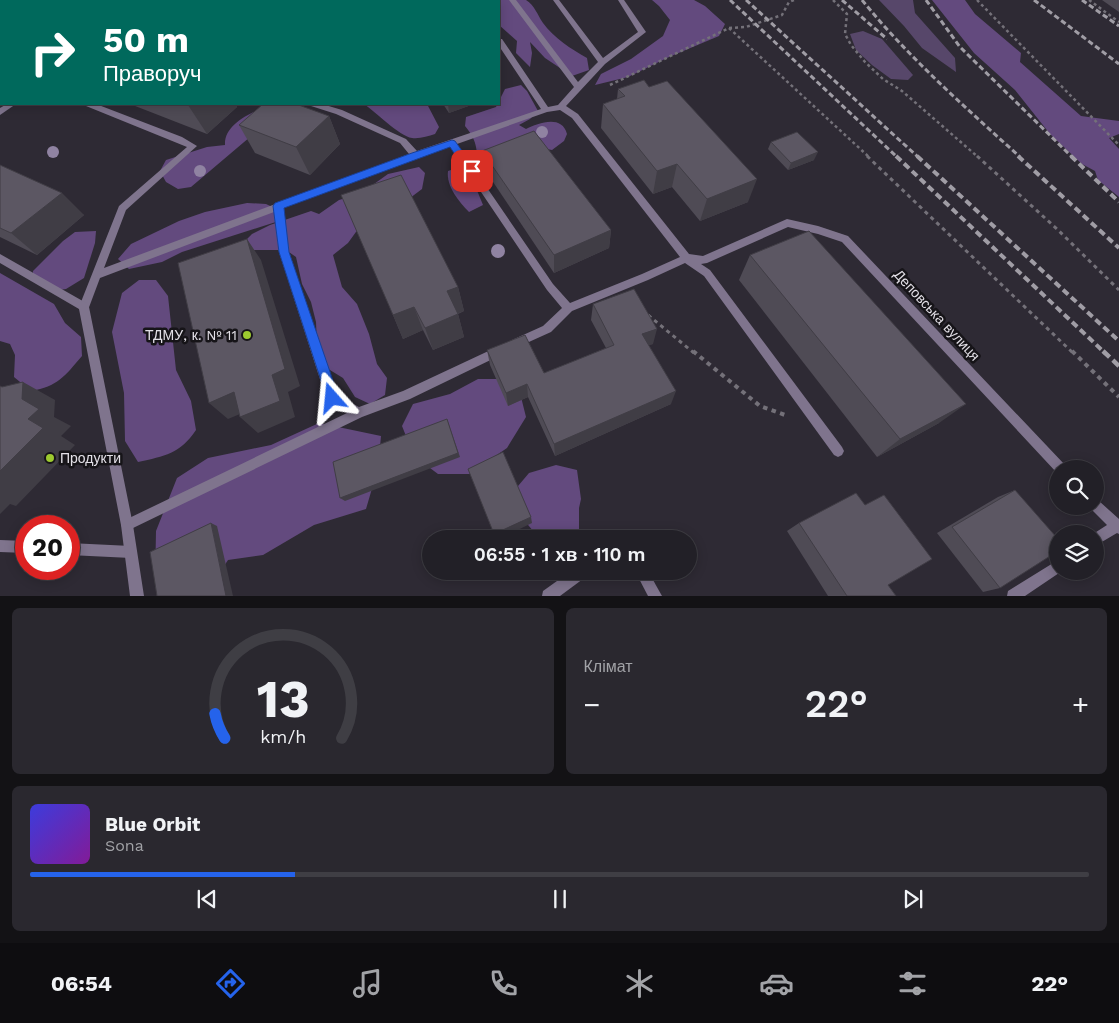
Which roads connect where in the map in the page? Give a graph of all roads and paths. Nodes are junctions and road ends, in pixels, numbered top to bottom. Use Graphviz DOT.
graph roads {
  1 [pos="512,0"];
  2 [pos="556,0"];
  3 [pos="621,0"];
  4 [pos="794,0"];
  5 [pos="833,0"];
  6 [pos="977,0"];
  7 [pos="1089,0"];
  8 [pos="1119,22"];
  9 [pos="729,28"];
  10 [pos="500,43"];
  11 [pos="602,62"];
  12 [pos="606,86"];
  13 [pos="578,87"];
  14 [pos="10,105"];
  15 [pos="92,105"];
  16 [pos="317,105"];
  17 [pos="561,106"];
  18 [pos="546,110"];
  19 [pos="0,112"];
  20 [pos="452,143"];
  21 [pos="1119,145"];
  22 [pos="415,155"];
  23 [pos="278,206"];
  24 [pos="0,258"];
  25 [pos="686,258"];
  26 [pos="96,275"];
  27 [pos="1119,290"];
  28 [pos="84,307"];
  29 [pos="568,308"];
  30 [pos="646,314"];
  31 [pos="1119,396"];
  32 [pos="358,413"];
  33 [pos="821,428"];
  34 [pos="838,452"];
  35 [pos="1053,460"];
  36 [pos="1104,514"];
  37 [pos="127,525"];
  38 [pos="1118,527"];
  39 [pos="1104,535"];
  40 [pos="0,546"];
  41 [pos="15,547"];
  42 [pos="80,550"];
  43 [pos="130,552"];
  44 [pos="1049,572"];
  45 [pos="570,580"];
  46 [pos="646,580"];
  47 [pos="137,596"];
  48 [pos="548,596"];
  49 [pos="656,596"];
  50 [pos="1013,596"];
  1 -- 13 [label="street"];
  2 -- 11 [label="street"];
  3 -- 11 [label="street"];
  4 -- 9 [label="path"];
  5 -- 27 [label="path"];
  6 -- 21 [label="path"];
  7 -- 8 [label="path"];
  9 -- 12 [label="path"];
  9 -- 31 [label="path"];
  10 -- 18 [label="street"];
  11 -- 13 [label="street"];
  13 -- 17 [label="street"];
  14 -- 19 [label="street"];
  15 -- 26 [label="street"];
  16 -- 22 [label="street"];
  17 -- 18 [label="street"];
  17 -- 25 [label="street"];
  18 -- 20 [label="street"];
  20 -- 22 [label="street"];
  20 -- 29 [label="street"];
  22 -- 23 [label="street"];
  23 -- 26 [label="street"];
  23 -- 32 [label="street"];
  24 -- 28 [label="street"];
  25 -- 29 [label="street"];
  25 -- 33 [label="street"];
  25 -- 35 [label="street, Деповська вулиця"];
  26 -- 28 [label="street"];
  28 -- 37 [label="street"];
  29 -- 32 [label="street"];
  30 -- 33 [label="path"];
  32 -- 37 [label="street"];
  33 -- 34 [label="street"];
  36 -- 38 [label="street"];
  37 -- 43 [label="street"];
  38 -- 39 [label="street"];
  40 -- 41 [label="street"];
  42 -- 43 [label="street"];
  43 -- 47 [label="street"];
  44 -- 50 [label="street"];
  45 -- 48 [label="street"];
  46 -- 49 [label="street"];
}
